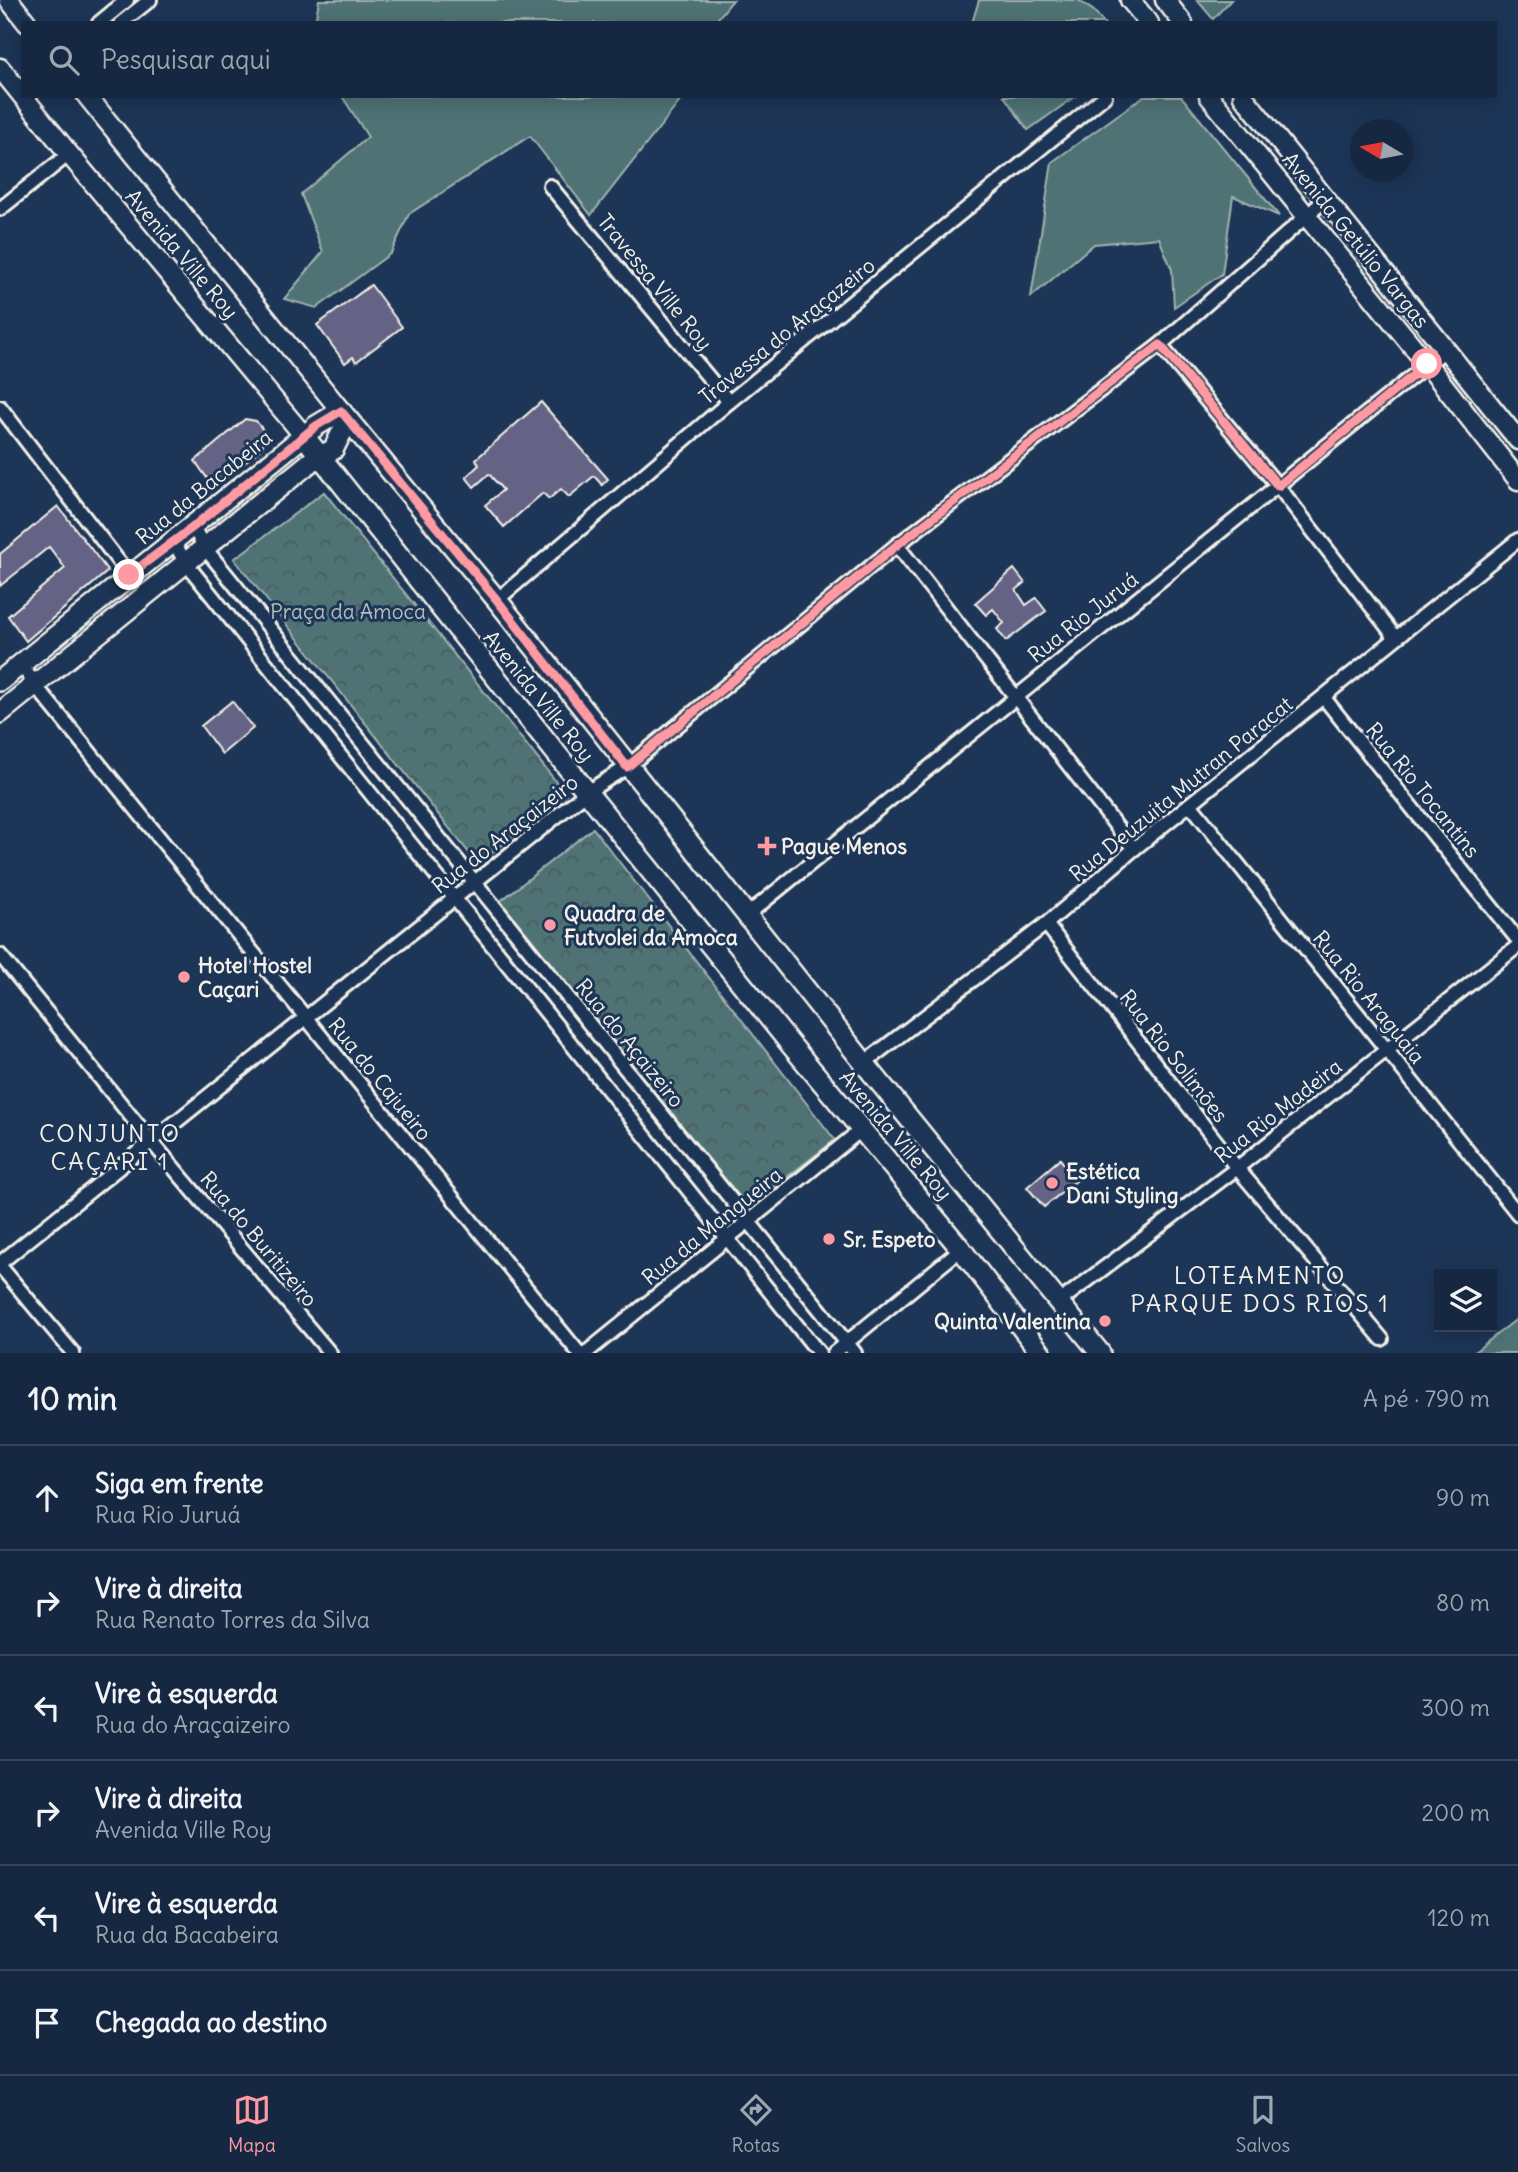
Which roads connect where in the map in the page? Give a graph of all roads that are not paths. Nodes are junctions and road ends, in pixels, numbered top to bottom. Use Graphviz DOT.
graph roads {
  1 [pos="9,0"];
  2 [pos="127,0"];
  3 [pos="150,0"];
  4 [pos="1130,0"];
  5 [pos="1165,0"];
  6 [pos="25,21"];
  7 [pos="101,21"];
  8 [pos="124,21"];
  9 [pos="1147,21"];
  10 [pos="1181,21"];
  11 [pos="0,68"];
  12 [pos="21,94"];
  13 [pos="24,98"];
  14 [pos="89,98"];
  15 [pos="1103,98"];
  16 [pos="1211,98"];
  17 [pos="1245,98"];
  18 [pos="69,154"];
  19 [pos="550,186"];
  20 [pos="1327,198"];
  21 [pos="0,209"];
  22 [pos="1306,215"];
  23 [pos="1160,345"];
  24 [pos="1445,350"];
  25 [pos="1427,364"];
  26 [pos="729,402"];
  27 [pos="0,407"];
  28 [pos="345,415"];
  29 [pos="304,436"];
  30 [pos="1518,440"];
  31 [pos="318,456"];
  32 [pos="1518,480"];
  33 [pos="1278,486"];
  34 [pos="193,527"];
  35 [pos="1518,540"];
  36 [pos="174,542"];
  37 [pos="897,545"];
  38 [pos="205,548"];
  39 [pos="185,562"];
  40 [pos="129,575"];
  41 [pos="497,600"];
  42 [pos="1395,636"];
  43 [pos="22,664"];
  44 [pos="0,681"];
  45 [pos="35,685"];
  46 [pos="1015,696"];
  47 [pos="1324,698"];
  48 [pos="0,713"];
  49 [pos="627,767"];
  50 [pos="587,792"];
  51 [pos="1189,804"];
  52 [pos="1134,849"];
  53 [pos="473,883"];
  54 [pos="454,899"];
  55 [pos="747,915"];
  56 [pos="1046,924"];
  57 [pos="1518,940"];
  58 [pos="1518,946"];
  59 [pos="0,955"];
  60 [pos="305,1017"];
  61 [pos="1387,1050"];
  62 [pos="864,1063"];
  63 [pos="862,1129"];
  64 [pos="152,1141"];
  65 [pos="1237,1168"];
  66 [pos="1518,1214"];
  67 [pos="749,1219"];
  68 [pos="727,1237"];
  69 [pos="961,1250"];
  70 [pos="0,1265"];
  71 [pos="1059,1302"];
  72 [pos="1382,1339"];
  73 [pos="851,1348"];
  74 [pos="73,1353"];
  75 [pos="330,1353"];
  76 [pos="579,1353"];
  77 [pos="586,1353"];
  78 [pos="819,1353"];
  79 [pos="834,1353"];
  80 [pos="1041,1353"];
  81 [pos="1100,1353"];
  1 -- 6 [label="main road"];
  2 -- 7 [label="street"];
  3 -- 8 [label="street"];
  4 -- 9 [label="main road"];
  5 -- 10 [label="main road"];
  11 -- 12 [label="main road, Avenida Ville Roy"];
  13 -- 18 [label="main road, Avenida Ville Roy"];
  14 -- 28 [label="main road, Avenida Ville Roy"];
  15 -- 26 [label="street, Travessa do Araçazeiro"];
  16 -- 22 [label="main road, Avenida Getúlio Vargas"];
  17 -- 20 [label="main road, Avenida Getúlio Vargas"];
  18 -- 21 [label="street"];
  18 -- 29 [label="main road, Avenida Ville Roy"];
  19 -- 26 [label="street, Travessa Ville Roy"];
  20 -- 22 [label="street, Rua do Araçaizeiro"];
  20 -- 24 [label="main road, Avenida Getúlio Vargas"];
  22 -- 23 [label="street, Rua do Araçaizeiro"];
  22 -- 25 [label="main road, Avenida Getúlio Vargas"];
  23 -- 33 [label="street"];
  23 -- 37 [label="street, Rua do Araçaizeiro"];
  24 -- 25 [label="street, Rua Rio Juruá"];
  24 -- 30 [label="main road, Avenida Getúlio Vargas"];
  25 -- 32 [label="main road, Avenida Getúlio Vargas"];
  25 -- 33 [label="street, Rua Rio Juruá"];
  26 -- 41 [label="street, Travessa do Araçazeiro"];
  27 -- 40 [label="street"];
  28 -- 29 [label="main road, Rua da Bacabeira"];
  28 -- 31 [label="main road"];
  28 -- 41 [label="main road, Avenida Ville Roy"];
  29 -- 31 [label="main road, Avenida Ville Roy"];
  29 -- 34 [label="main road, Rua da Bacabeira"];
  31 -- 38 [label="main road"];
  31 -- 50 [label="main road, Avenida Ville Roy"];
  33 -- 42 [label="street"];
  33 -- 46 [label="street, Rua Rio Juruá"];
  34 -- 36 [label="main road, Rua da Bacabeira"];
  34 -- 38 [label="street, Rua do Açaizeiro"];
  35 -- 42 [label="street, Rua Deuzuita Mutran Paracat"];
  36 -- 39 [label="street"];
  36 -- 40 [label="main road, Rua da Bacabeira"];
  37 -- 46 [label="street"];
  37 -- 49 [label="street, Rua do Araçaizeiro"];
  38 -- 39 [label="main road"];
  38 -- 53 [label="street, Rua do Açaizeiro"];
  39 -- 45 [label="main road"];
  39 -- 54 [label="street"];
  40 -- 43 [label="main road, Rua da Bacabeira"];
  41 -- 49 [label="main road, Avenida Ville Roy"];
  42 -- 47 [label="street, Rua Deuzuita Mutran Paracat"];
  43 -- 44 [label="main road, Rua da Bacabeira"];
  43 -- 45 [label="street, Rua do Cajueiro"];
  45 -- 48 [label="main road"];
  45 -- 60 [label="street, Rua do Cajueiro"];
  46 -- 52 [label="street"];
  46 -- 55 [label="street, Rua Rio Juruá"];
  47 -- 51 [label="street, Rua Deuzuita Mutran Paracat"];
  47 -- 57 [label="street, Rua Rio Tocantins"];
  49 -- 50 [label="street, Rua do Araçaizeiro"];
  49 -- 55 [label="main road, Avenida Ville Roy"];
  50 -- 53 [label="street, Rua do Araçaizeiro"];
  50 -- 63 [label="main road, Avenida Ville Roy"];
  51 -- 52 [label="street, Rua Deuzuita Mutran Paracat"];
  51 -- 61 [label="street, Rua Rio Araguaia"];
  52 -- 56 [label="street, Rua Deuzuita Mutran Paracat"];
  53 -- 54 [label="street, Rua do Araçaizeiro"];
  53 -- 67 [label="street, Rua do Açaizeiro"];
  54 -- 60 [label="street, Rua do Araçaizeiro"];
  54 -- 68 [label="street"];
  55 -- 62 [label="main road, Avenida Ville Roy"];
  56 -- 62 [label="street, Rua Deuzuita Mutran Paracat"];
  56 -- 65 [label="street, Rua Rio Solimões"];
  58 -- 61 [label="street, Rua Rio Madeira"];
  59 -- 64 [label="street, Rua do Buritizeiro"];
  60 -- 64 [label="street, Rua do Araçaizeiro"];
  60 -- 76 [label="street, Rua do Cajueiro"];
  61 -- 65 [label="street, Rua Rio Madeira"];
  61 -- 66 [label="street, Rua Rio Araguaia"];
  62 -- 71 [label="main road, Avenida Ville Roy"];
  63 -- 67 [label="street, Rua da Mangueira"];
  63 -- 69 [label="main road, Avenida Ville Roy"];
  64 -- 70 [label="street, Rua do Araçaizeiro"];
  64 -- 75 [label="street, Rua do Buritizeiro"];
  65 -- 71 [label="street, Rua Rio Madeira"];
  65 -- 72 [label="street, Rua Rio Solimões"];
  67 -- 68 [label="street, Rua da Mangueira"];
  67 -- 73 [label="street, Rua do Açaizeiro"];
  68 -- 77 [label="street, Rua da Mangueira"];
  68 -- 78 [label="street"];
  69 -- 73 [label="street"];
  69 -- 80 [label="main road, Avenida Ville Roy"];
  70 -- 74 [label="street"];
  71 -- 81 [label="main road, Avenida Ville Roy"];
  73 -- 79 [label="street"];
}
